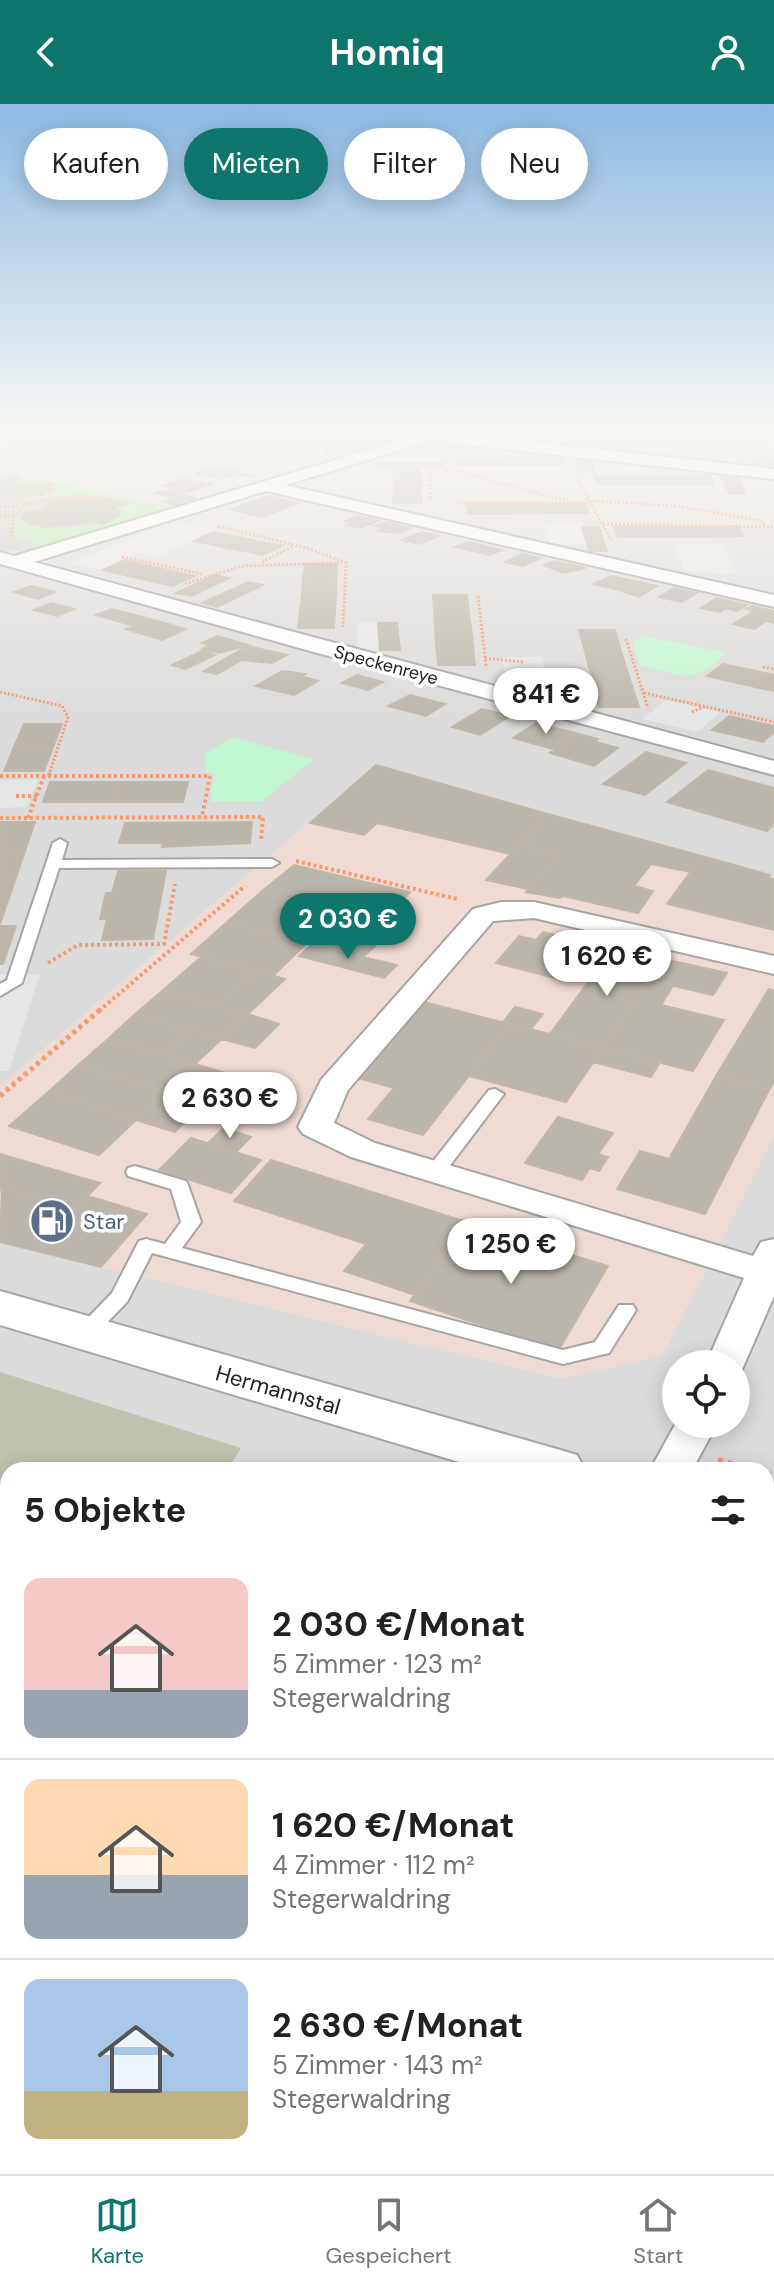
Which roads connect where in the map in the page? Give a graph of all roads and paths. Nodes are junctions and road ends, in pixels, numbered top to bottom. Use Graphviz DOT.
graph roads {
  1 [pos="11,530"];
  2 [pos="118,530"];
  3 [pos="228,530"];
  4 [pos="454,530"];
  5 [pos="606,530"];
  6 [pos="294,546"];
  7 [pos="117,556"];
  8 [pos="6,557"];
  9 [pos="261,562"];
  10 [pos="346,563"];
  11 [pos="623,567"];
  12 [pos="204,575"];
  13 [pos="478,596"];
  14 [pos="147,601"];
  15 [pos="774,601"];
  16 [pos="626,639"];
  17 [pos="317,647"];
  18 [pos="485,658"];
  19 [pos="523,662"];
  20 [pos="763,667"];
  21 [pos="774,669"];
  22 [pos="461,685"];
  23 [pos="0,692"];
  24 [pos="644,693"];
  25 [pos="707,706"];
  26 [pos="692,712"];
  27 [pos="774,722"];
  28 [pos="622,728"];
  29 [pos="774,768"];
  30 [pos="0,776"];
  31 [pos="46,776"];
  32 [pos="16,796"];
  33 [pos="37,796"];
  34 [pos="202,817"];
  35 [pos="0,818"];
  36 [pos="28,818"];
  37 [pos="60,843"];
  38 [pos="276,860"];
  39 [pos="53,864"];
  40 [pos="179,864"];
  41 [pos="501,910"];
  42 [pos="774,965"];
  43 [pos="7,987"];
  44 [pos="495,1094"];
  45 [pos="0,1096"];
  46 [pos="135,1172"];
  47 [pos="435,1172"];
  48 [pos="170,1251"];
  49 [pos="769,1262"];
  50 [pos="0,1308"];
  51 [pos="626,1310"];
  52 [pos="85,1333"];
  53 [pos="732,1350"];
  54 [pos="688,1438"];
  55 [pos="529,1462"];
  56 [pos="675,1462"];
  1 -- 8 [label="path"];
  2 -- 8 [label="street"];
  3 -- 6 [label="path"];
  4 -- 11 [label="street"];
  5 -- 11 [label="path"];
  6 -- 9 [label="path"];
  6 -- 10 [label="path"];
  7 -- 12 [label="path"];
  8 -- 14 [label="street, Speckenreye"];
  9 -- 10 [label="path"];
  9 -- 12 [label="path"];
  10 -- 17 [label="path"];
  11 -- 15 [label="street"];
  12 -- 14 [label="path"];
  13 -- 18 [label="path"];
  14 -- 17 [label="street, Speckenreye"];
  16 -- 24 [label="path"];
  17 -- 22 [label="street, Speckenreye"];
  18 -- 19 [label="path"];
  18 -- 22 [label="path"];
  20 -- 21 [label="path"];
  22 -- 28 [label="street, Speckenreye"];
  23 -- 31 [label="path"];
  24 -- 25 [label="path"];
  24 -- 28 [label="path"];
  25 -- 26 [label="path"];
  25 -- 27 [label="path"];
  28 -- 29 [label="street, Speckenreye"];
  30 -- 31 [label="path"];
  31 -- 33 [label="path"];
  31 -- 34 [label="path"];
  32 -- 33 [label="path"];
  33 -- 36 [label="path"];
  34 -- 36 [label="path"];
  34 -- 38 [label="path"];
  35 -- 36 [label="path"];
  37 -- 39 [label="lane"];
  38 -- 40 [label="lane"];
  38 -- 41 [label="path"];
  38 -- 45 [label="path"];
  39 -- 40 [label="lane"];
  39 -- 43 [label="lane"];
  40 -- 43 [label="path"];
  41 -- 42 [label="street"];
  41 -- 47 [label="street"];
  44 -- 47 [label="lane"];
  46 -- 48 [label="lane"];
  47 -- 49 [label="street"];
  48 -- 51 [label="lane"];
  48 -- 52 [label="lane"];
  49 -- 53 [label="street"];
  50 -- 52 [label="street, Hermannstal"];
  52 -- 55 [label="street, Hermannstal"];
  54 -- 56 [label="street"];
}
